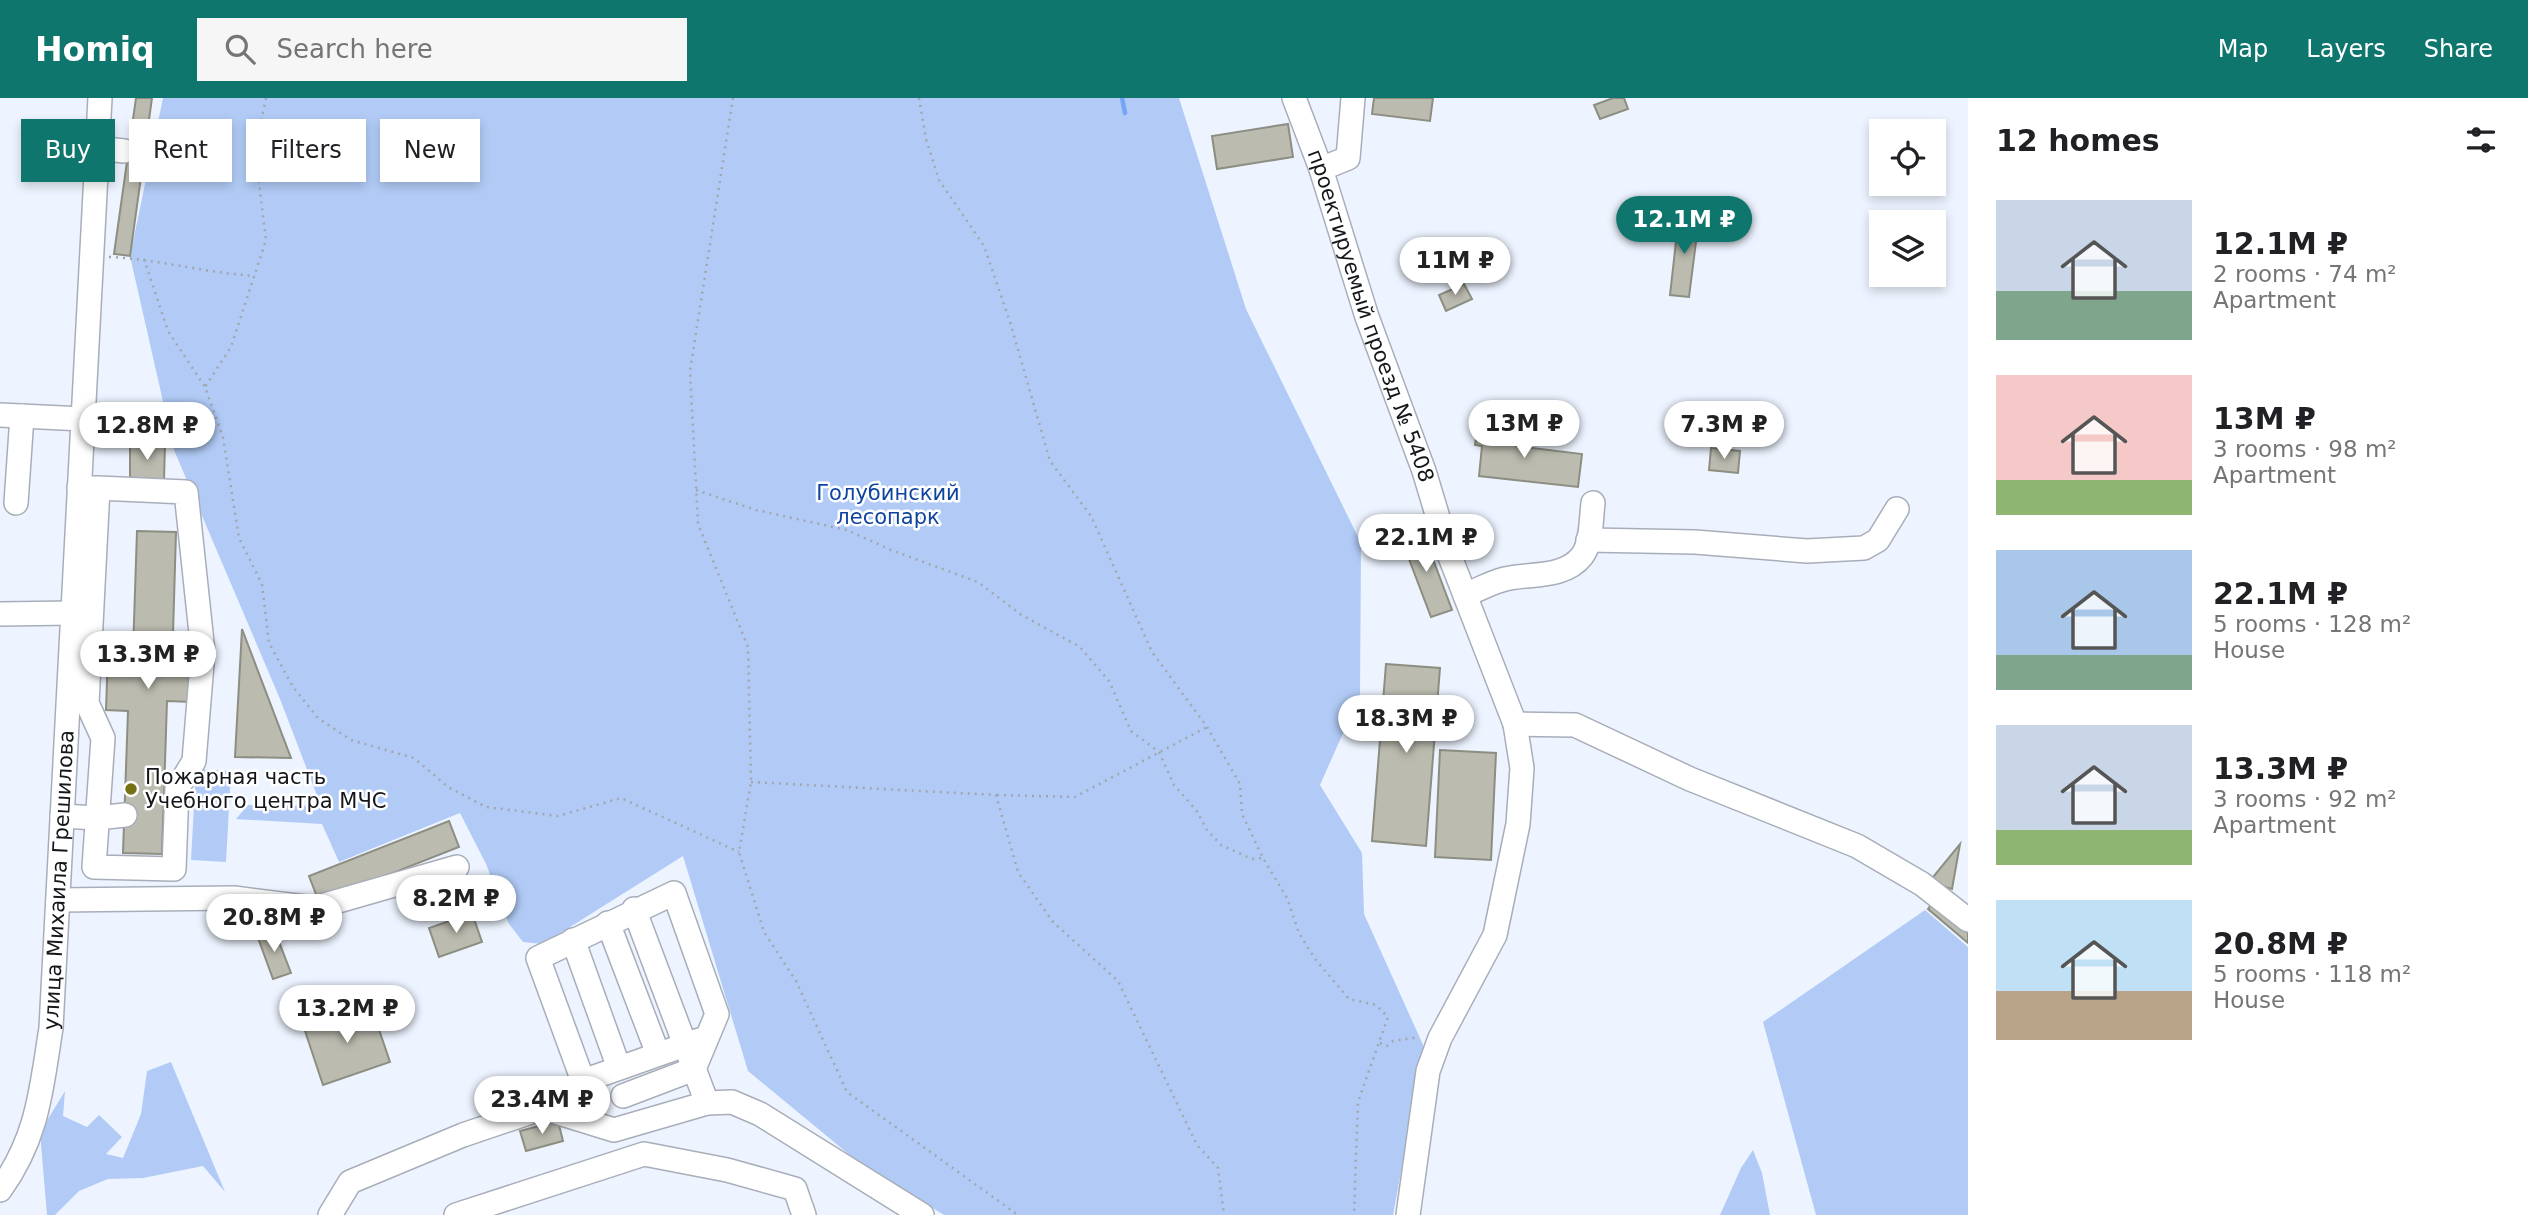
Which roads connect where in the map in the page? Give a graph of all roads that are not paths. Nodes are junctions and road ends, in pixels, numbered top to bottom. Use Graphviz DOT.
graph roads {
  1 [pos="100,98"];
  2 [pos="1294,98"];
  3 [pos="1353,98"];
  4 [pos="99,119"];
  5 [pos="115,151"];
  6 [pos="124,152"];
  7 [pos="1321,169"];
  8 [pos="95,182"];
  9 [pos="11,416"];
  10 [pos="83,419"];
  11 [pos="89,488"];
  12 [pos="16,503"];
  13 [pos="1593,503"];
  14 [pos="1897,509"];
  15 [pos="1588,540"];
  16 [pos="1465,595"];
  17 [pos="73,613"];
  18 [pos="0,614"];
  19 [pos="1515,724"];
  20 [pos="125,815"];
  21 [pos="62,816"];
  22 [pos="97,818"];
  23 [pos="457,867"];
  24 [pos="58,900"];
  25 [pos="634,909"];
  26 [pos="1968,920"];
  27 [pos="608,923"];
  28 [pos="573,940"];
  29 [pos="707,1037"];
  30 [pos="685,1045"];
  31 [pos="658,1054"];
  32 [pos="619,1068"];
  33 [pos="694,1069"];
  34 [pos="583,1081"];
  35 [pos="623,1096"];
  36 [pos="707,1103"];
  37 [pos="543,1108"];
  38 [pos="0,1190"];
  39 [pos="330,1215"];
  40 [pos="456,1215"];
  41 [pos="804,1215"];
  42 [pos="922,1215"];
  43 [pos="1408,1215"];
  1 -- 4 [label="street, улица Михаила Грешилова"];
  2 -- 7 [label="street, проектируемый проезд № 5408"];
  3 -- 7 [label="street"];
  5 -- 6 [label="street"];
  7 -- 16 [label="street, проектируемый проезд № 5408"];
  8 -- 10 [label="street, улица Михаила Грешилова"];
  9 -- 10 [label="street"];
  9 -- 12 [label="street"];
  10 -- 11 [label="street, улица Михаила Грешилова"];
  11 -- 17 [label="street, улица Михаила Грешилова"];
  11 -- 22 [label="street"];
  11 -- 22 [label="street"];
  13 -- 15 [label="street"];
  14 -- 15 [label="street"];
  15 -- 16 [label="street"];
  16 -- 19 [label="street, проектируемый проезд № 5408"];
  17 -- 18 [label="street"];
  17 -- 21 [label="street, улица Михаила Грешилова"];
  19 -- 26 [label="street"];
  19 -- 43 [label="street, проектируемый проезд № 5408"];
  20 -- 22 [label="street"];
  21 -- 22 [label="street"];
  21 -- 24 [label="street, улица Михаила Грешилова"];
  23 -- 24 [label="street"];
  24 -- 38 [label="street, улица Михаила Грешилова"];
  25 -- 27 [label="street"];
  25 -- 29 [label="street"];
  25 -- 30 [label="street"];
  27 -- 28 [label="street"];
  27 -- 31 [label="street"];
  28 -- 32 [label="street"];
  28 -- 34 [label="street"];
  29 -- 30 [label="street"];
  29 -- 33 [label="street"];
  30 -- 31 [label="street"];
  30 -- 33 [label="street"];
  31 -- 32 [label="street"];
  32 -- 34 [label="street"];
  33 -- 35 [label="street"];
  33 -- 36 [label="street"];
  34 -- 37 [label="street"];
  36 -- 37 [label="street"];
  36 -- 42 [label="street"];
  37 -- 39 [label="street"];
  40 -- 41 [label="street"];
}
